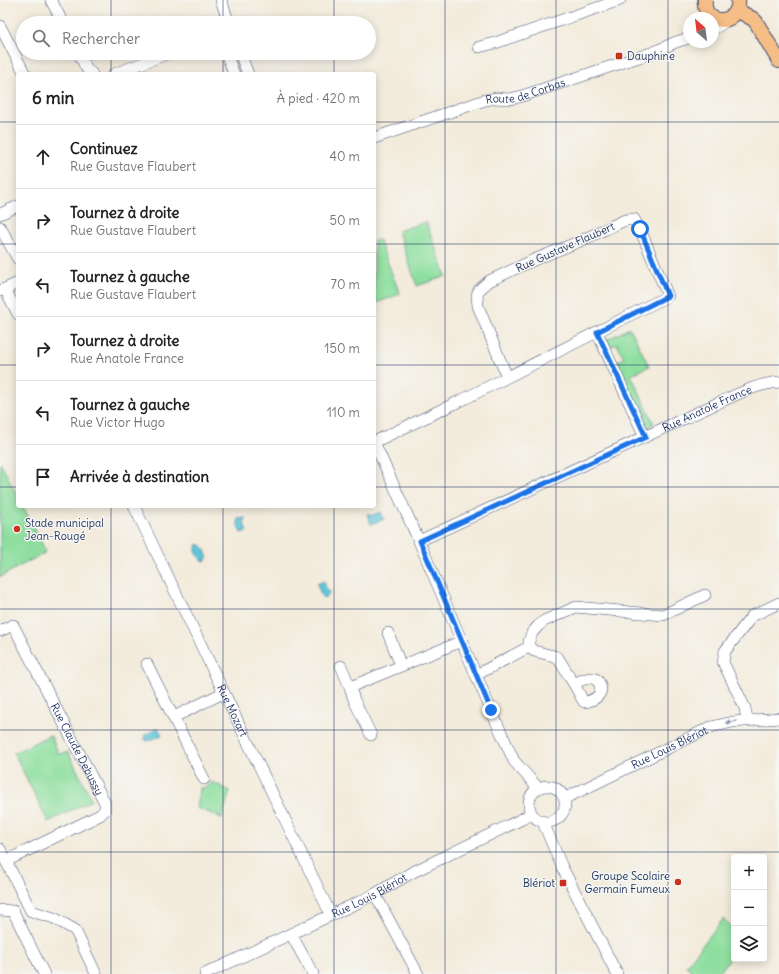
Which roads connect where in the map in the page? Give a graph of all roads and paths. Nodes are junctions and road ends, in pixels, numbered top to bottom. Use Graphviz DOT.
graph roads {
  1 [pos="51,0"];
  2 [pos="221,0"];
  3 [pos="620,0"];
  4 [pos="734,10"];
  5 [pos="59,16"];
  6 [pos="227,16"];
  7 [pos="719,19"];
  8 [pos="0,26"];
  9 [pos="719,26"];
  10 [pos="683,38"];
  11 [pos="683,40"];
  12 [pos="676,42"];
  13 [pos="479,47"];
  14 [pos="16,56"];
  15 [pos="18,60"];
  16 [pos="82,60"];
  17 [pos="151,60"];
  18 [pos="228,60"];
  19 [pos="242,60"];
  20 [pos="779,61"];
  21 [pos="25,72"];
  22 [pos="90,72"];
  23 [pos="119,72"];
  24 [pos="233,72"];
  25 [pos="247,72"];
  26 [pos="376,137"];
  27 [pos="16,207"];
  28 [pos="0,214"];
  29 [pos="0,227"];
  30 [pos="16,255"];
  31 [pos="16,284"];
  32 [pos="3,290"];
  33 [pos="16,311"];
  34 [pos="597,332"];
  35 [pos="507,377"];
  36 [pos="779,382"];
  37 [pos="646,437"];
  38 [pos="376,441"];
  39 [pos="376,446"];
  40 [pos="135,508"];
  41 [pos="420,541"];
  42 [pos="705,595"];
  43 [pos="779,603"];
  44 [pos="0,631"];
  45 [pos="388,633"];
  46 [pos="462,641"];
  47 [pos="529,647"];
  48 [pos="147,664"];
  49 [pos="341,666"];
  50 [pos="401,666"];
  51 [pos="476,675"];
  52 [pos="574,684"];
  53 [pos="350,687"];
  54 [pos="223,693"];
  55 [pos="174,717"];
  56 [pos="779,718"];
  57 [pos="747,720"];
  58 [pos="371,735"];
  59 [pos="204,780"];
  60 [pos="538,788"];
  61 [pos="565,798"];
  62 [pos="531,813"];
  63 [pos="558,819"];
  64 [pos="543,822"];
  65 [pos="553,845"];
  66 [pos="0,849"];
  67 [pos="6,861"];
  68 [pos="375,894"];
  69 [pos="0,910"];
  70 [pos="331,915"];
  71 [pos="291,934"];
  72 [pos="44,974"];
  73 [pos="96,974"];
  74 [pos="205,974"];
  75 [pos="313,974"];
  76 [pos="418,974"];
  77 [pos="617,974"];
  1 -- 5 [label="street"];
  2 -- 6 [label="street"];
  3 -- 13 [label="street"];
  4 -- 7 [label="main road"];
  4 -- 9 [label="street"];
  4 -- 20 [label="main road"];
  8 -- 14 [label="street"];
  10 -- 12 [label="street, Route de Corbas"];
  11 -- 12 [label="street, Route de Corbas"];
  12 -- 26 [label="street, Route de Corbas"];
  15 -- 21 [label="street"];
  16 -- 22 [label="street"];
  17 -- 23 [label="street"];
  18 -- 24 [label="street"];
  19 -- 25 [label="street"];
  27 -- 28 [label="street"];
  29 -- 30 [label="street"];
  31 -- 32 [label="street"];
  32 -- 33 [label="street"];
  34 -- 35 [label="street, Rue Gustave Flaubert"];
  34 -- 35 [label="street, Rue Gustave Flaubert"];
  34 -- 37 [label="street"];
  35 -- 38 [label="street, Rue Gustave Flaubert"];
  36 -- 37 [label="street, Rue Anatole France"];
  37 -- 41 [label="street, Rue Anatole France"];
  39 -- 41 [label="street"];
  40 -- 54 [label="street, Rue Mozart"];
  41 -- 46 [label="street"];
  42 -- 47 [label="street"];
  43 -- 57 [label="street"];
  44 -- 67 [label="street, Rue Claude Debussy"];
  45 -- 50 [label="street"];
  46 -- 50 [label="street"];
  46 -- 51 [label="street"];
  47 -- 51 [label="street"];
  47 -- 52 [label="street"];
  48 -- 55 [label="street"];
  49 -- 53 [label="street"];
  50 -- 53 [label="street"];
  51 -- 60 [label="street"];
  53 -- 58 [label="street"];
  54 -- 55 [label="street"];
  54 -- 70 [label="street, Rue Mozart"];
  55 -- 59 [label="street"];
  56 -- 57 [label="street, Rue Louis Blériot"];
  57 -- 61 [label="street, Rue Louis Blériot, one-way"];
  60 -- 61 [label="street"];
  60 -- 62 [label="street"];
  61 -- 63 [label="street"];
  62 -- 64 [label="street"];
  62 -- 68 [label="street, Rue Louis Blériot"];
  63 -- 64 [label="street"];
  63 -- 65 [label="street"];
  64 -- 65 [label="street"];
  65 -- 77 [label="street"];
  66 -- 67 [label="street"];
  67 -- 73 [label="street"];
  68 -- 70 [label="street, Rue Louis Blériot"];
  68 -- 76 [label="street"];
  69 -- 72 [label="street"];
  70 -- 71 [label="street, Rue Louis Blériot"];
  71 -- 74 [label="street, Rue Louis Blériot"];
  71 -- 75 [label="street"];
}
